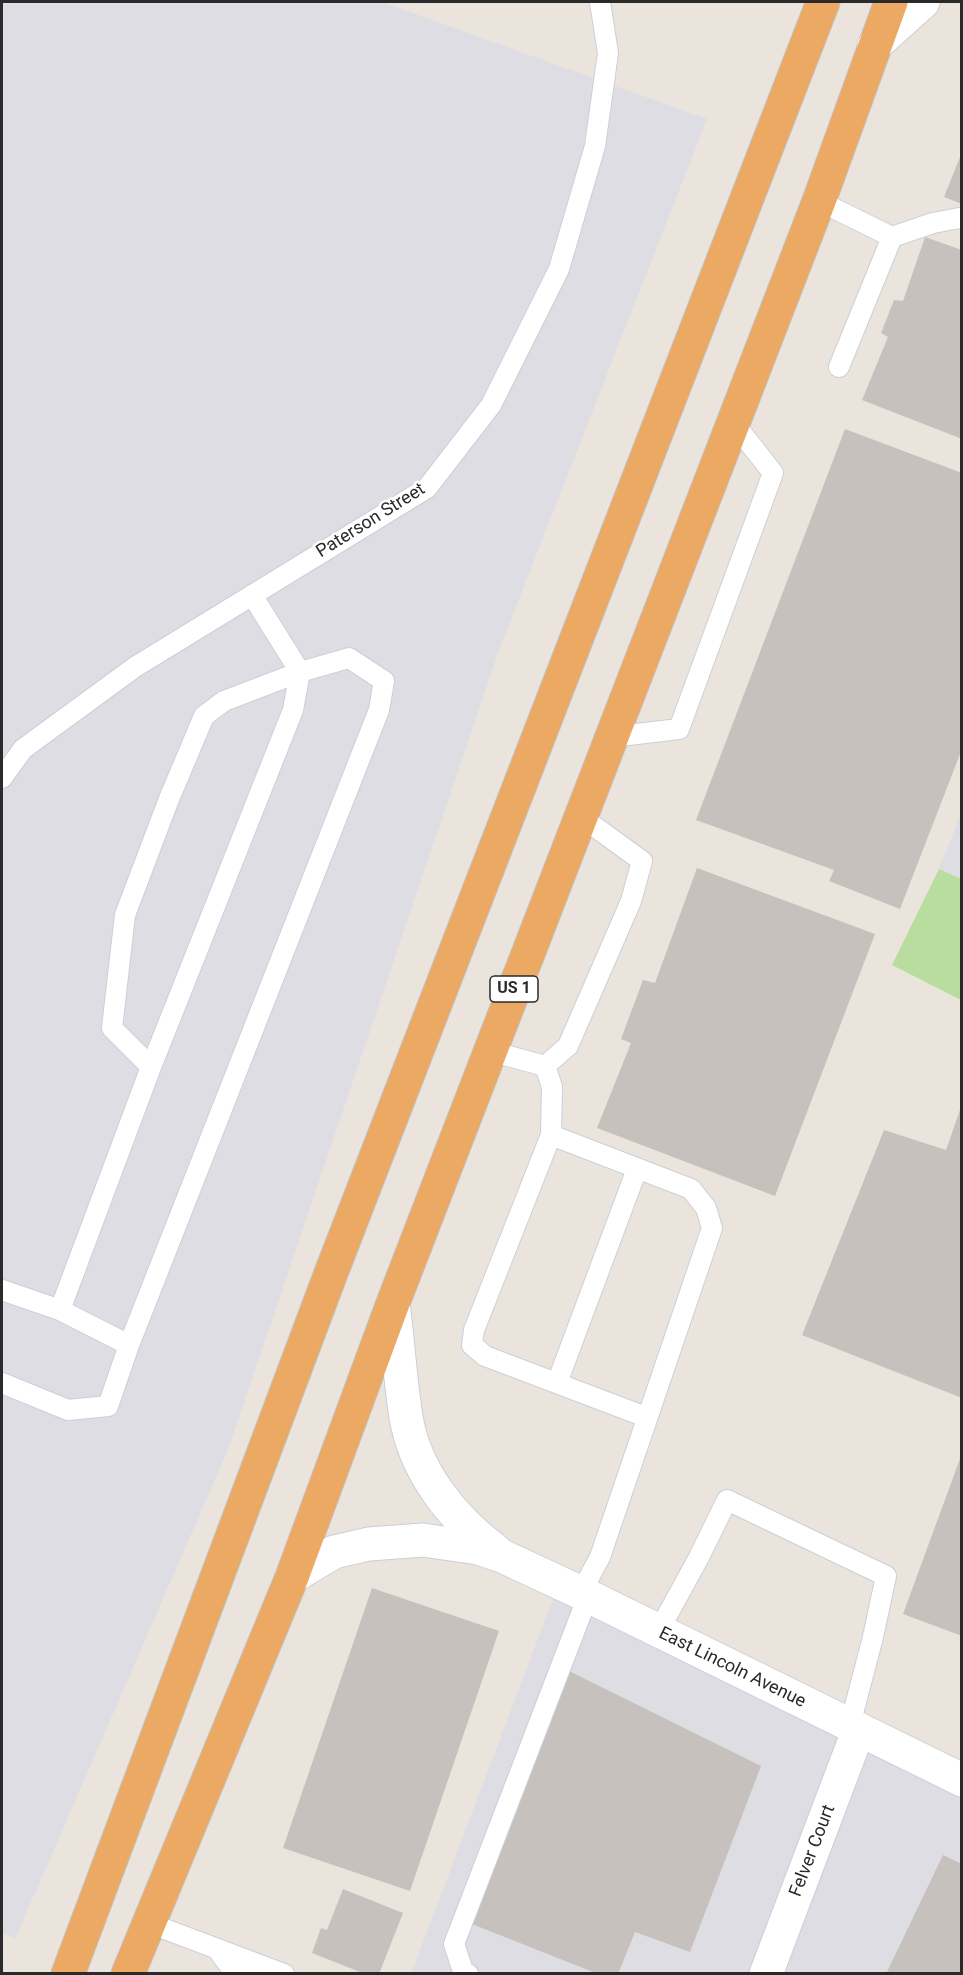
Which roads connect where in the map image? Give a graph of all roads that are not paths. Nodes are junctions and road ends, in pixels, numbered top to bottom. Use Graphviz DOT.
graph roads {
  1 [pos="600,2"];
  2 [pos="823,2"];
  3 [pos="891,2"];
  4 [pos="923,2"];
  5 [pos="874,46"];
  6 [pos="819,201"];
  7 [pos="962,219"];
  8 [pos="892,237"];
  9 [pos="838,368"];
  10 [pos="733,422"];
  11 [pos="252,595"];
  12 [pos="300,672"];
  13 [pos="611,737"];
  14 [pos="2,778"];
  15 [pos="580,816"];
  16 [pos="490,1051"];
  17 [pos="545,1066"];
  18 [pos="152,1067"];
  19 [pos="551,1135"];
  20 [pos="637,1169"];
  21 [pos="2,1290"];
  22 [pos="393,1303"];
  23 [pos="60,1310"];
  24 [pos="129,1345"];
  25 [pos="2,1383"];
  26 [pos="557,1383"];
  27 [pos="646,1417"];
  28 [pos="502,1556"];
  29 [pos="292,1577"];
  30 [pos="584,1595"];
  31 [pos="658,1632"];
  32 [pos="854,1727"];
  33 [pos="962,1780"];
  34 [pos="149,1923"];
  35 [pos="218,1950"];
  36 [pos="68,1974"];
  37 [pos="128,1974"];
  38 [pos="240,1974"];
  39 [pos="284,1974"];
  40 [pos="468,1974"];
  41 [pos="766,1974"];
  1 -- 11 [label="lane, Paterson Street"];
  2 -- 36 [label="highway"];
  3 -- 5 [label="highway, US 1"];
  4 -- 5 [label="street"];
  5 -- 6 [label="highway, US 1"];
  6 -- 8 [label="lane"];
  6 -- 10 [label="highway, US 1"];
  7 -- 8 [label="lane"];
  8 -- 9 [label="lane"];
  10 -- 13 [label="highway, US 1"];
  10 -- 13 [label="lane"];
  11 -- 12 [label="lane"];
  11 -- 14 [label="lane, Paterson Street"];
  12 -- 18 [label="lane"];
  12 -- 18 [label="lane"];
  12 -- 24 [label="lane"];
  13 -- 15 [label="highway, US 1"];
  15 -- 16 [label="highway, US 1"];
  15 -- 17 [label="lane"];
  16 -- 17 [label="lane"];
  16 -- 22 [label="highway, US 1"];
  17 -- 19 [label="lane"];
  18 -- 23 [label="lane"];
  19 -- 20 [label="lane"];
  19 -- 26 [label="lane"];
  20 -- 26 [label="lane"];
  20 -- 27 [label="lane"];
  21 -- 23 [label="lane"];
  22 -- 28 [label="street, East Lincoln Avenue"];
  22 -- 29 [label="highway, US 1"];
  23 -- 24 [label="lane"];
  24 -- 25 [label="lane"];
  26 -- 27 [label="lane"];
  27 -- 30 [label="lane"];
  28 -- 29 [label="street, East Lincoln Avenue"];
  28 -- 30 [label="street, East Lincoln Avenue"];
  29 -- 34 [label="highway, US 1"];
  30 -- 31 [label="street, East Lincoln Avenue"];
  30 -- 40 [label="lane"];
  31 -- 32 [label="street, East Lincoln Avenue"];
  31 -- 32 [label="lane"];
  32 -- 33 [label="street, East Lincoln Avenue"];
  32 -- 41 [label="street, Felver Court"];
  34 -- 35 [label="lane"];
  34 -- 37 [label="highway, US 1"];
  35 -- 38 [label="lane"];
  35 -- 39 [label="lane"];
}
